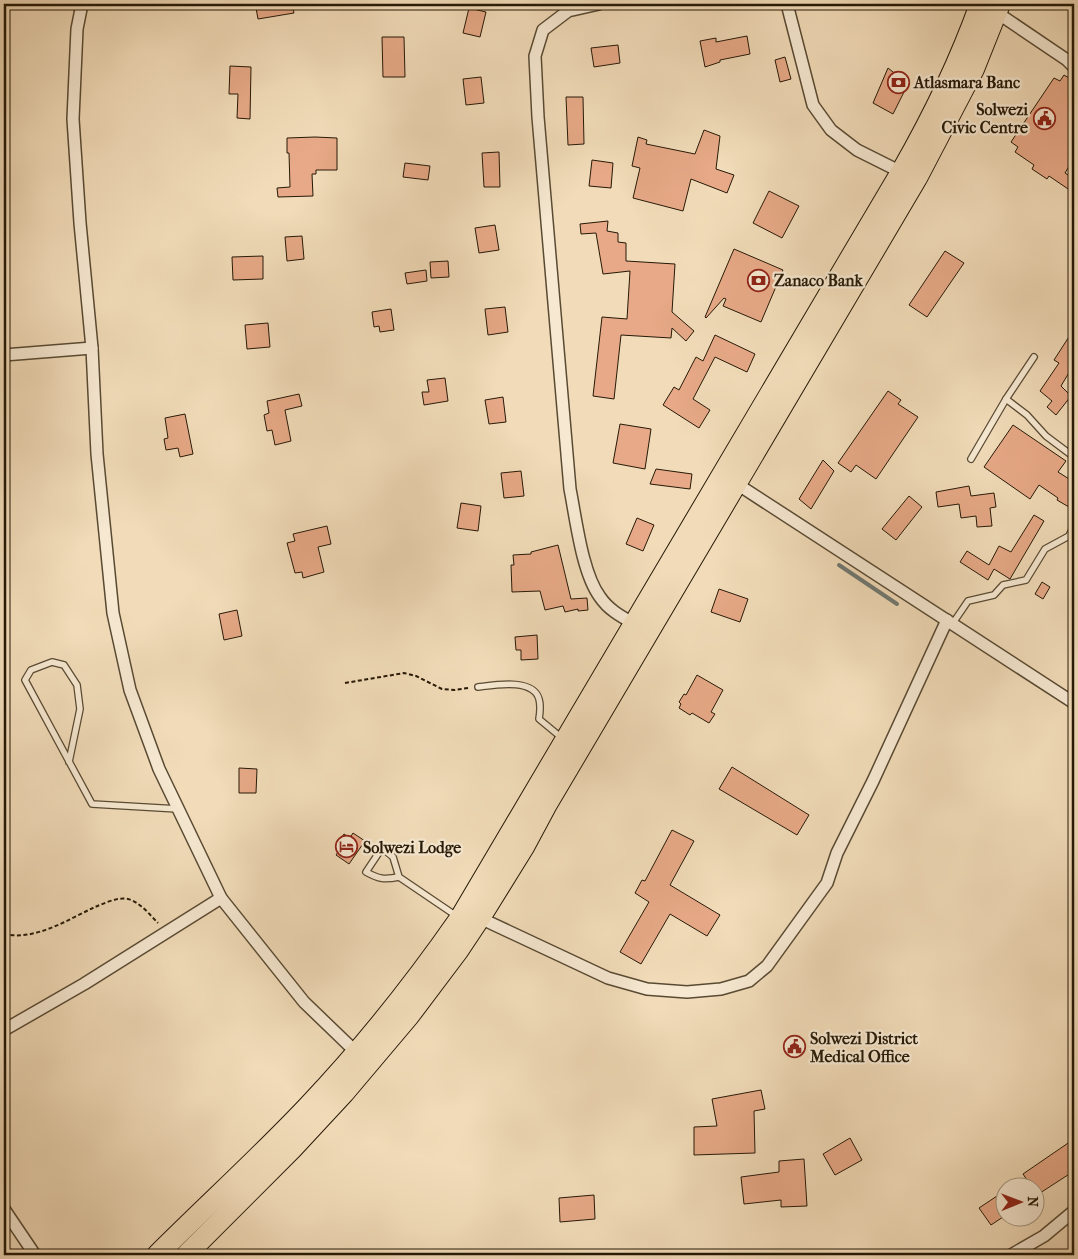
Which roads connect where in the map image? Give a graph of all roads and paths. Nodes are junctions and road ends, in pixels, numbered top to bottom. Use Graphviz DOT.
graph roads {
  1 [pos="82,4"];
  2 [pos="599,4"];
  3 [pos="787,4"];
  4 [pos="992,6"];
  5 [pos="1074,67"];
  6 [pos="901,172"];
  7 [pos="92,348"];
  8 [pos="4,355"];
  9 [pos="1034,357"];
  10 [pos="1006,399"];
  11 [pos="1074,457"];
  12 [pos="971,459"];
  13 [pos="737,484"];
  14 [pos="1074,525"];
  15 [pos="950,622"];
  16 [pos="633,624"];
  17 [pos="346,683"];
  18 [pos="478,687"];
  19 [pos="1074,703"];
  20 [pos="572,745"];
  21 [pos="69,762"];
  22 [pos="178,809"];
  23 [pos="399,877"];
  24 [pos="221,898"];
  25 [pos="460,918"];
  26 [pos="480,918"];
  27 [pos="168,931"];
  28 [pos="4,934"];
  29 [pos="4,1030"];
  30 [pos="363,1058"];
  31 [pos="4,1209"];
  32 [pos="1074,1211"];
  33 [pos="35,1255"];
  34 [pos="157,1255"];
  35 [pos="186,1255"];
  36 [pos="1011,1255"];
  1 -- 7 [label="street"];
  2 -- 16 [label="street"];
  3 -- 6 [label="street"];
  4 -- 5 [label="street"];
  4 -- 6 [label="highway"];
  4 -- 13 [label="highway"];
  6 -- 16 [label="highway"];
  7 -- 8 [label="street"];
  7 -- 22 [label="street"];
  9 -- 10 [label="lane"];
  10 -- 11 [label="lane"];
  10 -- 12 [label="lane"];
  13 -- 15 [label="street"];
  13 -- 20 [label="highway"];
  14 -- 15 [label="lane"];
  15 -- 19 [label="street"];
  15 -- 26 [label="street"];
  16 -- 20 [label="highway"];
  17 -- 18 [label="path"];
  18 -- 20 [label="lane"];
  20 -- 25 [label="highway"];
  20 -- 26 [label="highway"];
  21 -- 21 [label="lane"];
  21 -- 22 [label="lane"];
  22 -- 24 [label="street"];
  23 -- 23 [label="lane"];
  23 -- 25 [label="lane"];
  24 -- 27 [label="street"];
  24 -- 30 [label="street"];
  25 -- 30 [label="highway"];
  26 -- 30 [label="highway"];
  27 -- 28 [label="path"];
  27 -- 29 [label="street"];
  30 -- 34 [label="highway"];
  30 -- 35 [label="highway"];
  31 -- 33 [label="street"];
  32 -- 36 [label="street"];
}
